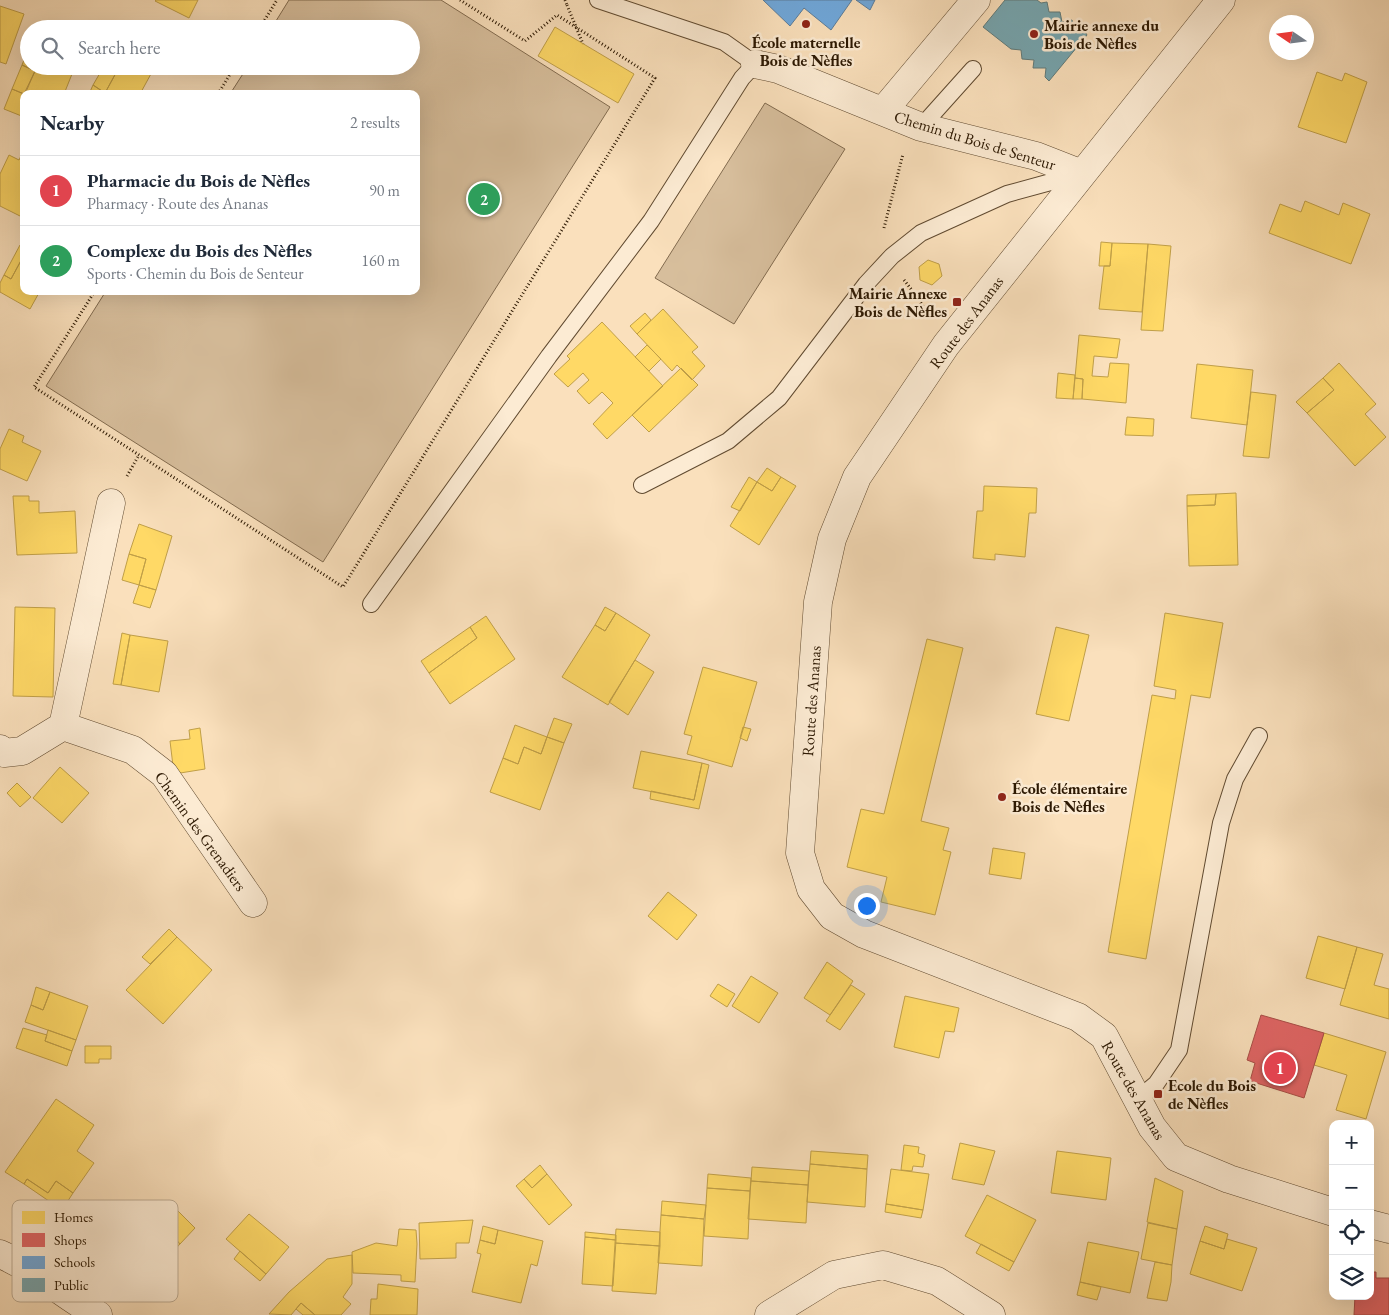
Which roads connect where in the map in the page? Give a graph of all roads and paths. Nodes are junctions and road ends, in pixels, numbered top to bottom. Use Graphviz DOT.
graph roads {
  1 [pos="277,0"];
  2 [pos="460,0"];
  3 [pos="565,0"];
  4 [pos="598,0"];
  5 [pos="976,0"];
  6 [pos="1221,0"];
  7 [pos="265,20"];
  8 [pos="583,44"];
  9 [pos="755,64"];
  10 [pos="973,70"];
  11 [pos="230,75"];
  12 [pos="220,90"];
  13 [pos="883,111"];
  14 [pos="916,125"];
  15 [pos="1082,174"];
  16 [pos="884,228"];
  17 [pos="888,260"];
  18 [pos="92,295"];
  19 [pos="946,345"];
  20 [pos="642,485"];
  21 [pos="111,503"];
  22 [pos="371,604"];
  23 [pos="63,726"];
  24 [pos="1259,736"];
  25 [pos="0,749"];
  26 [pos="254,903"];
  27 [pos="1138,1099"];
  28 [pos="1329,1211"];
  29 [pos="1374,1225"];
  30 [pos="1389,1229"];
  31 [pos="0,1254"];
  32 [pos="12,1260"];
  33 [pos="76,1302"];
  34 [pos="98,1315"];
  35 [pos="769,1315"];
  36 [pos="990,1315"];
  1 -- 7 [label="path"];
  2 -- 18 [label="path"];
  3 -- 8 [label="path, bridge"];
  4 -- 9 [label="lane"];
  5 -- 13 [label="street"];
  6 -- 15 [label="street, Route des Ananas"];
  9 -- 13 [label="street, Chemin du Bois de Senteur"];
  9 -- 22 [label="lane"];
  10 -- 14 [label="lane"];
  11 -- 12 [label="path"];
  13 -- 14 [label="street, Chemin du Bois de Senteur"];
  14 -- 15 [label="street, Chemin du Bois de Senteur"];
  14 -- 16 [label="path"];
  15 -- 17 [label="lane"];
  15 -- 19 [label="street, Route des Ananas"];
  17 -- 19 [label="path"];
  17 -- 20 [label="lane"];
  19 -- 27 [label="street, Route des Ananas"];
  21 -- 23 [label="street"];
  23 -- 25 [label="street"];
  23 -- 26 [label="street, Chemin des Grenadiers"];
  24 -- 27 [label="lane"];
  27 -- 28 [label="street, Route des Ananas"];
  29 -- 30 [label="street"];
  31 -- 32 [label="street"];
  33 -- 34 [label="street"];
  35 -- 36 [label="street"];
}
